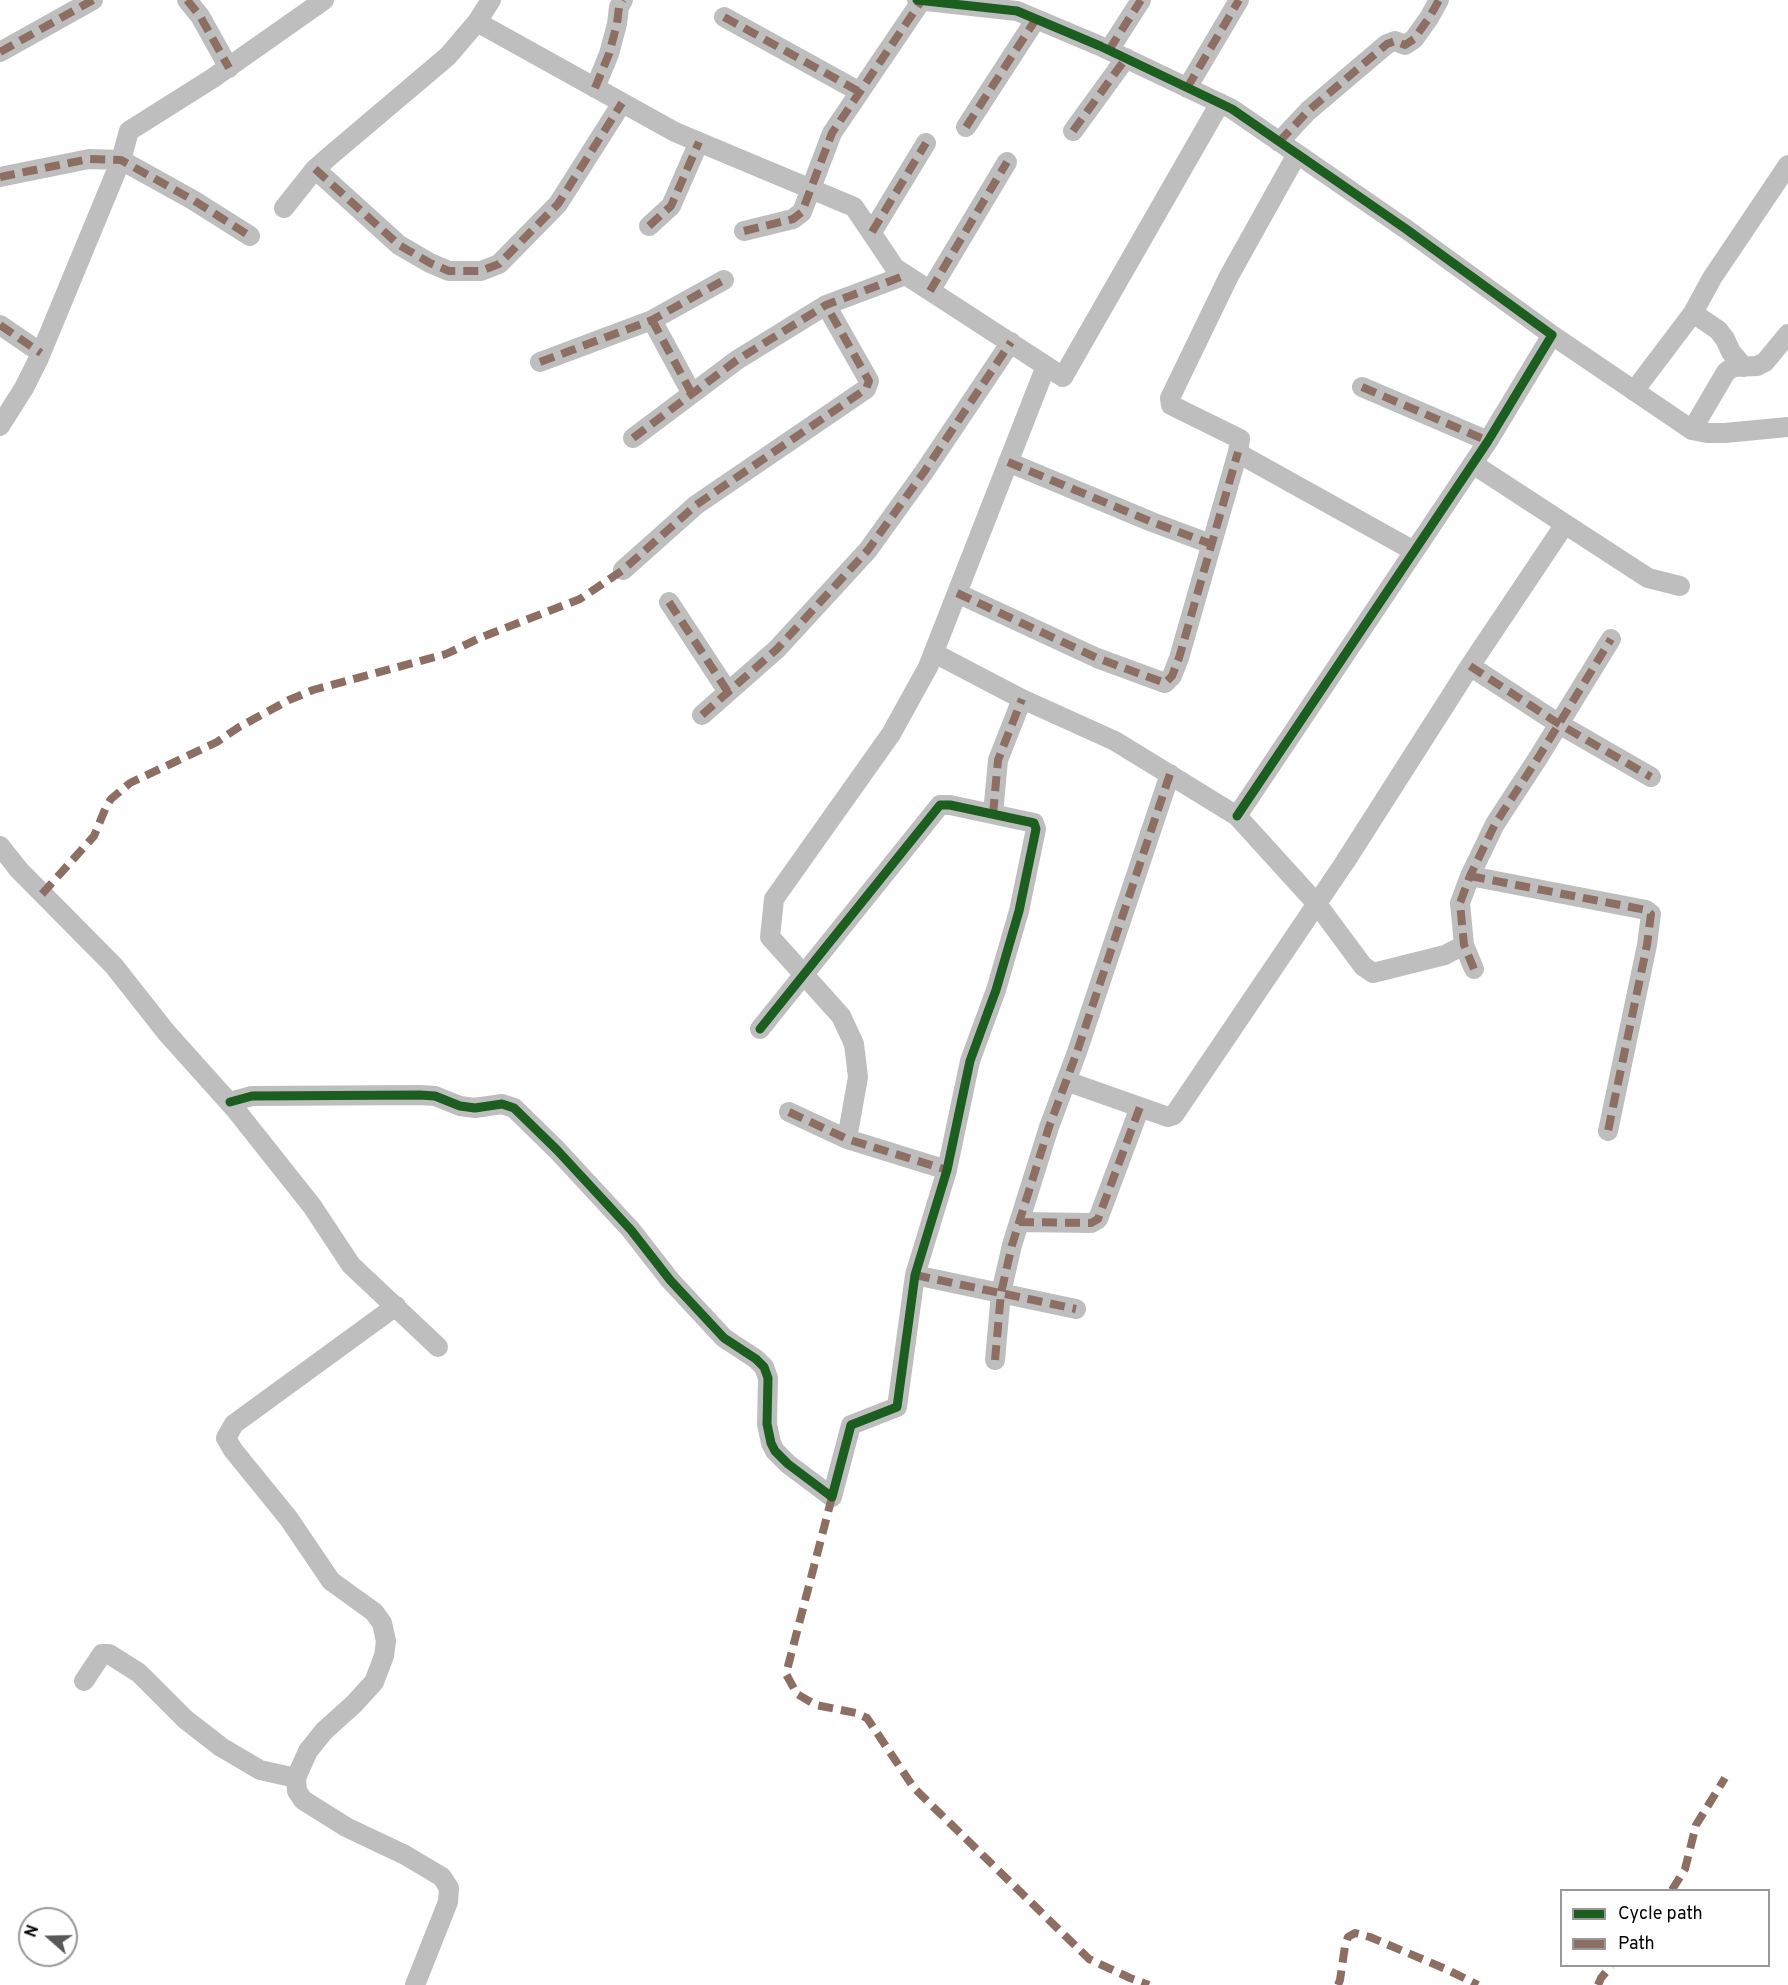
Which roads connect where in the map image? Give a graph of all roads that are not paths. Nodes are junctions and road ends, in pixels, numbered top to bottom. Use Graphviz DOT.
graph roads {
  1 [pos="93,0"];
  2 [pos="187,0"];
  3 [pos="324,0"];
  4 [pos="491,0"];
  5 [pos="623,0"];
  6 [pos="1141,0"];
  7 [pos="1239,0"];
  8 [pos="1439,0"];
  9 [pos="920,1"];
  10 [pos="972,3"];
  11 [pos="724,17"];
  12 [pos="1036,19"];
  13 [pos="477,22"];
  14 [pos="0,52"];
  15 [pos="1118,54"];
  16 [pos="228,68"];
  17 [pos="595,88"];
  18 [pos="1187,88"];
  19 [pos="860,92"];
  20 [pos="622,103"];
  21 [pos="1220,103"];
  22 [pos="966,127"];
  23 [pos="1073,131"];
  24 [pos="699,142"];
  25 [pos="1278,142"];
  26 [pos="926,143"];
  27 [pos="1297,154"];
  28 [pos="122,156"];
  29 [pos="1007,162"];
  30 [pos="1788,165"];
  31 [pos="315,169"];
  32 [pos="0,177"];
  33 [pos="810,188"];
  34 [pos="284,208"];
  35 [pos="649,226"];
  36 [pos="744,231"];
  37 [pos="872,232"];
  38 [pos="250,236"];
  39 [pos="906,275"];
  40 [pos="724,280"];
  41 [pos="930,291"];
  42 [pos="826,304"];
  43 [pos="1694,313"];
  44 [pos="652,320"];
  45 [pos="0,325"];
  46 [pos="1788,334"];
  47 [pos="1552,335"];
  48 [pos="1011,342"];
  49 [pos="41,353"];
  50 [pos="540,362"];
  51 [pos="1046,366"];
  52 [pos="1744,367"];
  53 [pos="1362,387"];
  54 [pos="1634,391"];
  55 [pos="692,394"];
  56 [pos="0,426"];
  57 [pos="1788,427"];
  58 [pos="1692,430"];
  59 [pos="633,438"];
  60 [pos="1488,441"];
  61 [pos="1238,452"];
  62 [pos="1008,462"];
  63 [pos="1473,464"];
  64 [pos="1565,524"];
  65 [pos="1211,544"];
  66 [pos="1414,550"];
  67 [pos="623,570"];
  68 [pos="1680,586"];
  69 [pos="957,593"];
  70 [pos="669,602"];
  71 [pos="1611,639"];
  72 [pos="934,652"];
  73 [pos="1470,666"];
  74 [pos="728,692"];
  75 [pos="1022,699"];
  76 [pos="702,715"];
  77 [pos="1559,724"];
  78 [pos="1170,774"];
  79 [pos="1651,777"];
  80 [pos="993,814"];
  81 [pos="1237,816"];
  82 [pos="0,846"];
  83 [pos="10,871"];
  84 [pos="1470,876"];
  85 [pos="1317,904"];
  86 [pos="1464,945"];
  87 [pos="1474,969"];
  88 [pos="803,974"];
  89 [pos="760,1029"];
  90 [pos="1066,1081"];
  91 [pos="230,1102"];
  92 [pos="1140,1107"];
  93 [pos="789,1112"];
  94 [pos="1608,1131"];
  95 [pos="847,1139"];
  96 [pos="947,1170"];
  97 [pos="1019,1222"];
  98 [pos="915,1275"];
  99 [pos="1001,1293"];
  100 [pos="396,1306"];
  101 [pos="1076,1309"];
  102 [pos="438,1347"];
  103 [pos="995,1360"];
  104 [pos="84,1681"];
  105 [pos="296,1778"];
  106 [pos="415,1985"];
  1 -- 14 [label="street"];
  2 -- 16 [label="street"];
  3 -- 16 [label="street"];
  4 -- 13 [label="street"];
  5 -- 17 [label="street"];
  6 -- 15 [label="street"];
  7 -- 18 [label="street"];
  8 -- 25 [label="street"];
  9 -- 10 [label="street"];
  9 -- 19 [label="street"];
  10 -- 12 [label="street"];
  11 -- 19 [label="street"];
  12 -- 15 [label="street"];
  12 -- 22 [label="street"];
  13 -- 17 [label="street"];
  13 -- 31 [label="street"];
  15 -- 18 [label="street"];
  15 -- 23 [label="street"];
  16 -- 28 [label="street"];
  17 -- 20 [label="street"];
  18 -- 21 [label="street"];
  19 -- 33 [label="street"];
  20 -- 24 [label="street"];
  20 -- 31 [label="street"];
  21 -- 25 [label="street"];
  21 -- 51 [label="street"];
  24 -- 33 [label="street"];
  24 -- 35 [label="street"];
  25 -- 27 [label="street"];
  26 -- 37 [label="street"];
  27 -- 47 [label="street"];
  27 -- 61 [label="street"];
  28 -- 32 [label="street"];
  28 -- 38 [label="street"];
  28 -- 49 [label="street"];
  29 -- 41 [label="street"];
  30 -- 43 [label="street"];
  31 -- 34 [label="street"];
  33 -- 36 [label="street"];
  33 -- 37 [label="street"];
  37 -- 39 [label="street"];
  39 -- 41 [label="street"];
  39 -- 42 [label="street"];
  40 -- 44 [label="street"];
  41 -- 48 [label="street"];
  42 -- 55 [label="street"];
  42 -- 67 [label="street"];
  43 -- 52 [label="street"];
  43 -- 54 [label="street"];
  44 -- 50 [label="street"];
  44 -- 55 [label="street"];
  45 -- 49 [label="street"];
  46 -- 52 [label="street"];
  47 -- 54 [label="street"];
  47 -- 60 [label="street"];
  48 -- 51 [label="street"];
  48 -- 74 [label="street"];
  49 -- 56 [label="street"];
  51 -- 62 [label="street"];
  52 -- 58 [label="street"];
  53 -- 60 [label="street"];
  54 -- 58 [label="street"];
  55 -- 59 [label="street"];
  57 -- 58 [label="street"];
  60 -- 63 [label="street"];
  61 -- 65 [label="street"];
  61 -- 66 [label="street"];
  62 -- 65 [label="street"];
  62 -- 69 [label="street"];
  63 -- 64 [label="street"];
  63 -- 66 [label="street"];
  64 -- 68 [label="street"];
  64 -- 73 [label="street"];
  65 -- 69 [label="street"];
  66 -- 81 [label="street"];
  69 -- 72 [label="street"];
  70 -- 74 [label="street"];
  71 -- 77 [label="street"];
  72 -- 75 [label="street"];
  72 -- 88 [label="street"];
  73 -- 77 [label="street"];
  73 -- 85 [label="street"];
  74 -- 76 [label="street"];
  75 -- 78 [label="street"];
  75 -- 80 [label="street"];
  77 -- 79 [label="street"];
  77 -- 84 [label="street"];
  78 -- 81 [label="street"];
  78 -- 90 [label="street"];
  80 -- 88 [label="street"];
  80 -- 96 [label="street"];
  81 -- 85 [label="street"];
  82 -- 83 [label="street"];
  83 -- 91 [label="street"];
  84 -- 86 [label="street"];
  84 -- 94 [label="street"];
  85 -- 86 [label="street"];
  85 -- 92 [label="street"];
  86 -- 87 [label="street"];
  88 -- 89 [label="street"];
  88 -- 95 [label="street"];
  90 -- 92 [label="street"];
  90 -- 97 [label="street"];
  91 -- 98 [label="street"];
  91 -- 100 [label="street"];
  92 -- 97 [label="street"];
  93 -- 95 [label="street"];
  95 -- 96 [label="street"];
  96 -- 98 [label="street"];
  97 -- 99 [label="street"];
  98 -- 99 [label="street"];
  99 -- 101 [label="street"];
  99 -- 103 [label="street"];
  100 -- 102 [label="street"];
  100 -- 105 [label="street"];
  104 -- 105 [label="street"];
  105 -- 106 [label="street"];
}
